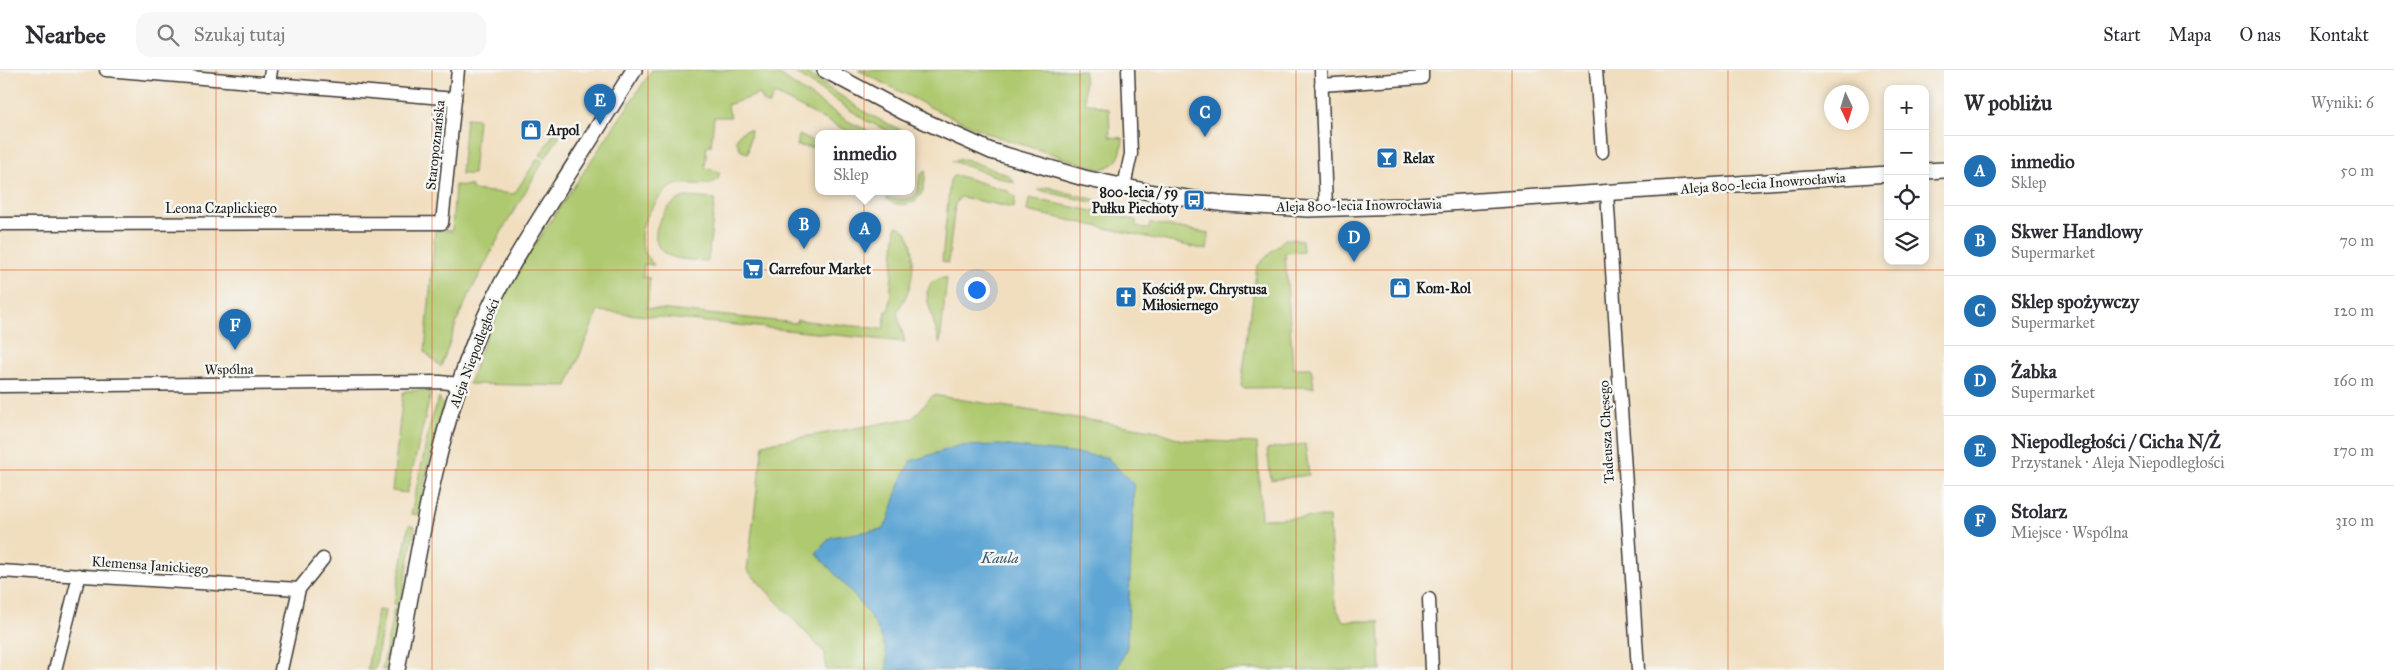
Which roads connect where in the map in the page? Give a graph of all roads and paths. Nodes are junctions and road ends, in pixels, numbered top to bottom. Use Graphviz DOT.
graph roads {
  1 [pos="106,70"];
  2 [pos="271,70"];
  3 [pos="458,70"];
  4 [pos="634,70"];
  5 [pos="825,70"];
  6 [pos="1128,70"];
  7 [pos="1321,70"];
  8 [pos="1422,70"];
  9 [pos="1596,70"];
  10 [pos="269,84"];
  11 [pos="1321,85"];
  12 [pos="455,100"];
  13 [pos="1602,152"];
  14 [pos="1944,170"];
  15 [pos="1929,171"];
  16 [pos="1884,174"];
  17 [pos="1124,186"];
  18 [pos="1607,193"];
  19 [pos="1326,209"];
  20 [pos="442,223"];
  21 [pos="0,224"];
  22 [pos="459,384"];
  23 [pos="0,386"];
  24 [pos="323,559"];
  25 [pos="0,571"];
  26 [pos="79,575"];
  27 [pos="298,589"];
  28 [pos="1429,599"];
  29 [pos="55,670"];
  30 [pos="281,670"];
  31 [pos="397,670"];
  32 [pos="1432,670"];
  33 [pos="1638,670"];
  1 -- 10 [label="street"];
  2 -- 10 [label="street"];
  3 -- 12 [label="street, Staropoznańska"];
  4 -- 22 [label="street, Aleja Niepodległości"];
  5 -- 17 [label="street, Aleja 800-lecia Inowrocławia"];
  6 -- 17 [label="street"];
  7 -- 11 [label="street"];
  8 -- 11 [label="street"];
  9 -- 13 [label="street"];
  10 -- 12 [label="street"];
  11 -- 19 [label="street"];
  12 -- 20 [label="street, Staropoznańska"];
  14 -- 15 [label="street"];
  16 -- 18 [label="street, Aleja 800-lecia Inowrocławia"];
  17 -- 19 [label="street, Aleja 800-lecia Inowrocławia"];
  18 -- 19 [label="street, Aleja 800-lecia Inowrocławia"];
  18 -- 33 [label="street, Tadeusza Chęsego"];
  20 -- 21 [label="street, Leona Czaplickiego"];
  22 -- 23 [label="street, Wspólna"];
  22 -- 31 [label="street, Aleja Niepodległości"];
  24 -- 27 [label="street"];
  25 -- 26 [label="street, Klemensa Janickiego"];
  26 -- 27 [label="street, Klemensa Janickiego"];
  26 -- 29 [label="street"];
  27 -- 30 [label="street"];
  28 -- 32 [label="street"];
}
